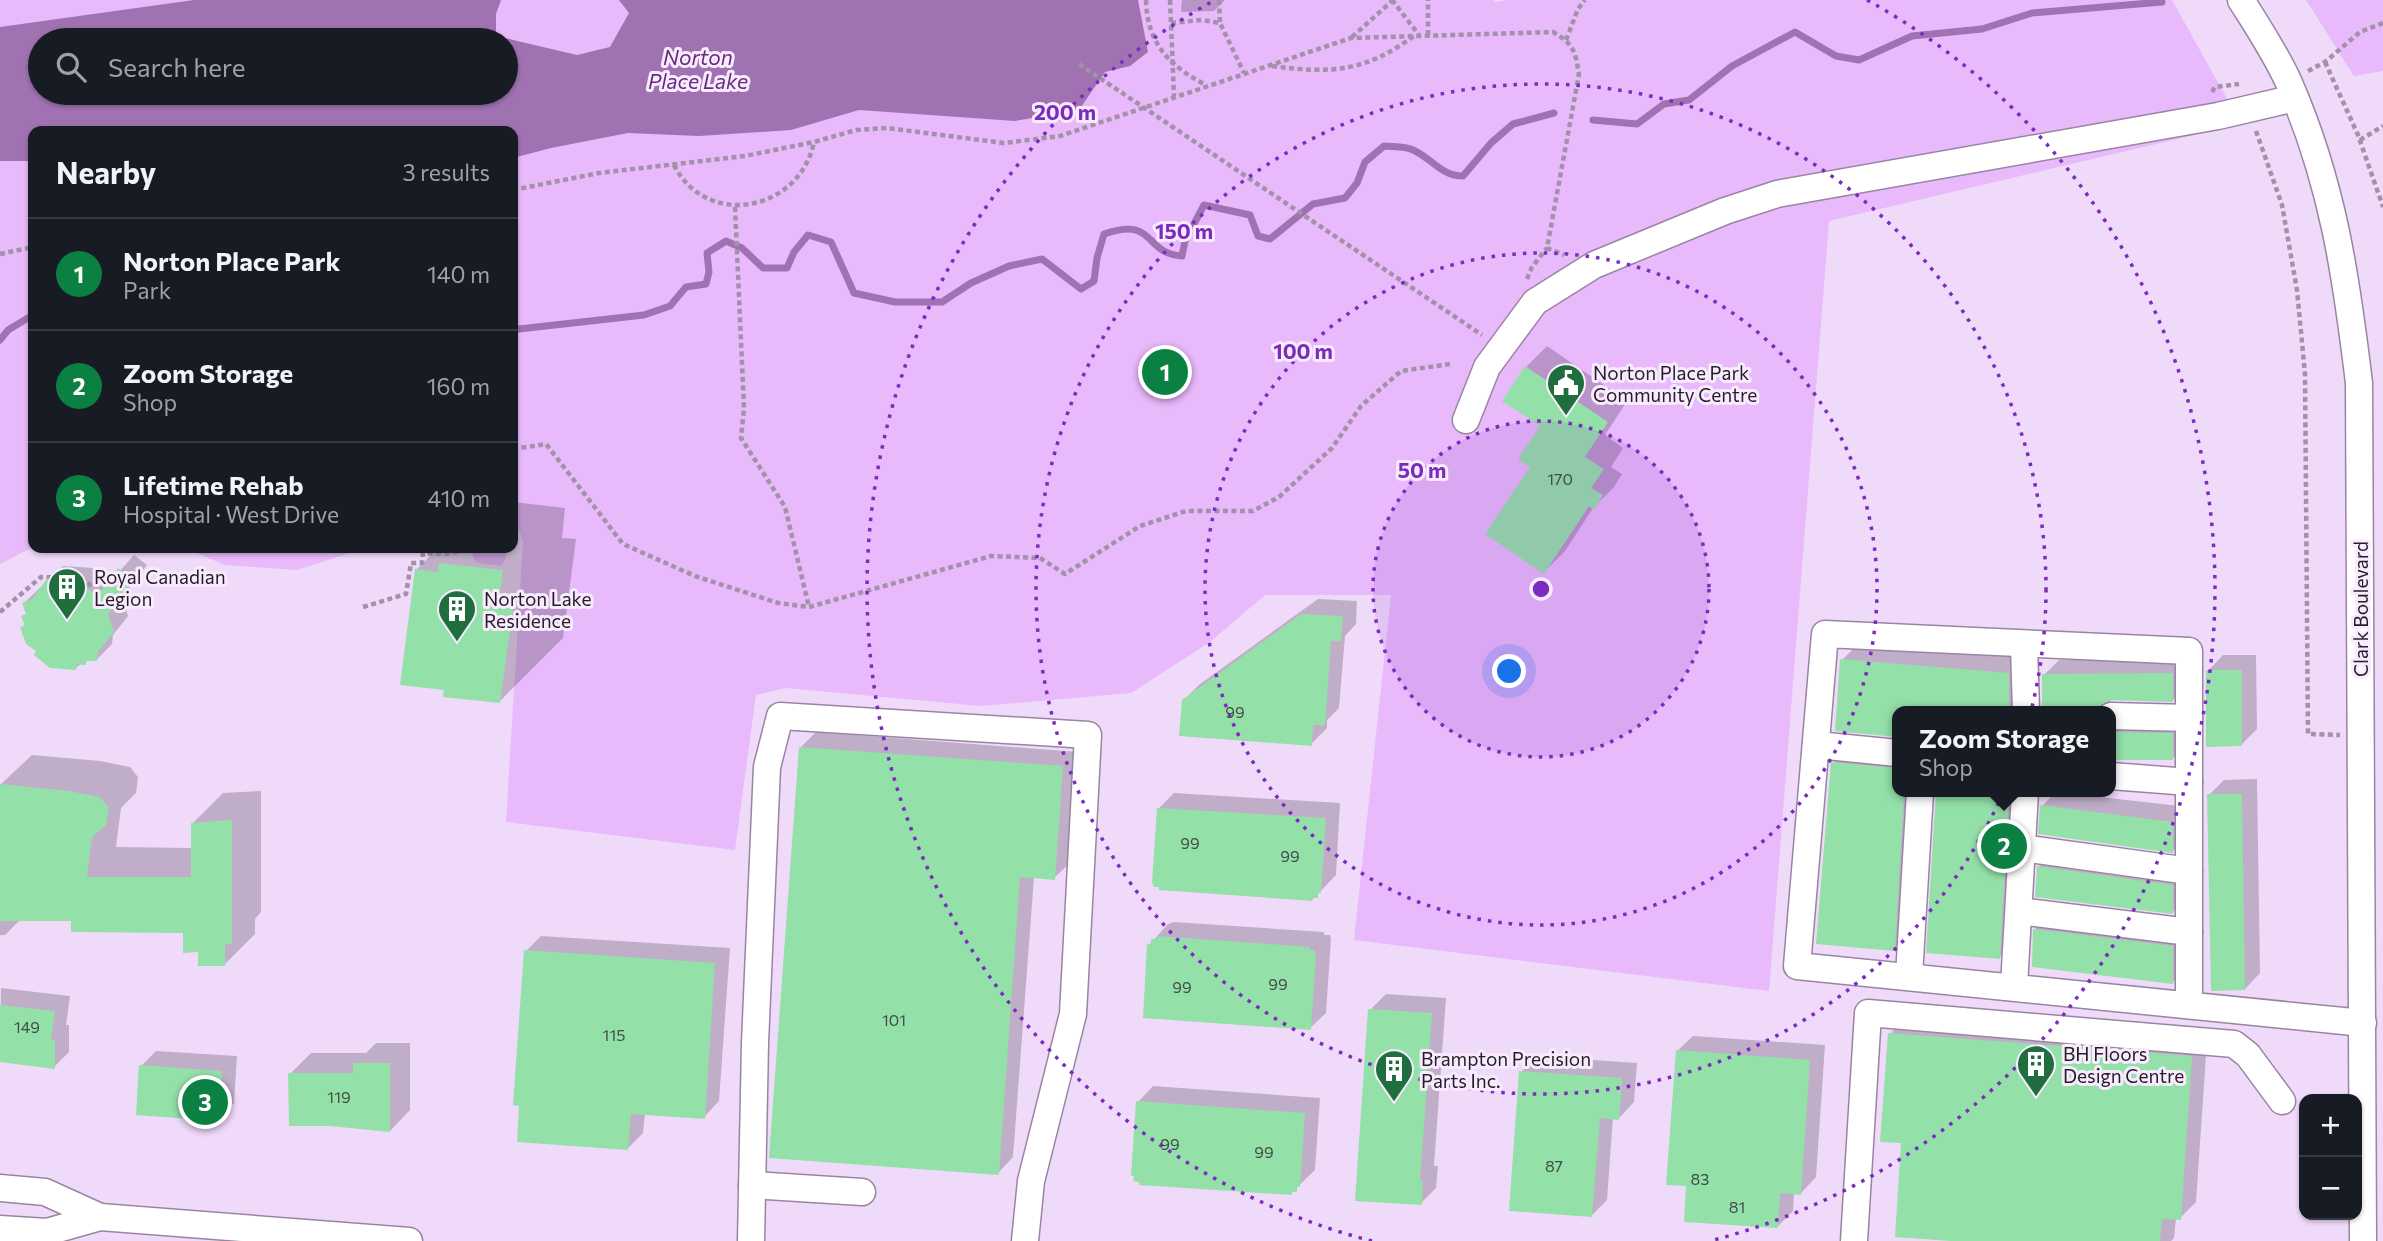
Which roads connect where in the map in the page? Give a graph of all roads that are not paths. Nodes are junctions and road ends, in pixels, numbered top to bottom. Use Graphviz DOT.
graph roads {
  1 [pos="2241,0"];
  2 [pos="2295,98"];
  3 [pos="1466,420"];
  4 [pos="2024,645"];
  5 [pos="2026,706"];
  6 [pos="2116,716"];
  7 [pos="2189,718"];
  8 [pos="1817,745"];
  9 [pos="1892,752"];
  10 [pos="2116,776"];
  11 [pos="2189,782"];
  12 [pos="1920,797"];
  13 [pos="2025,797"];
  14 [pos="2022,848"];
  15 [pos="2189,871"];
  16 [pos="2019,911"];
  17 [pos="2189,932"];
  18 [pos="1909,976"];
  19 [pos="2014,986"];
  20 [pos="2189,1004"];
  21 [pos="2363,1023"];
  22 [pos="2282,1101"];
  23 [pos="752,1185"];
  24 [pos="0,1188"];
  25 [pos="862,1192"];
  26 [pos="100,1217"];
  27 [pos="0,1228"];
  28 [pos="409,1241"];
  29 [pos="751,1241"];
  30 [pos="1025,1241"];
  31 [pos="1854,1241"];
  32 [pos="2363,1241"];
  1 -- 2 [label="street, Clark Boulevard"];
  2 -- 3 [label="street"];
  2 -- 21 [label="street, Clark Boulevard"];
  4 -- 5 [label="street"];
  4 -- 7 [label="street"];
  4 -- 8 [label="street"];
  6 -- 7 [label="street"];
  7 -- 11 [label="street"];
  8 -- 9 [label="street"];
  8 -- 18 [label="street"];
  10 -- 11 [label="street"];
  11 -- 15 [label="street"];
  12 -- 18 [label="street"];
  13 -- 14 [label="street"];
  14 -- 15 [label="street"];
  14 -- 16 [label="street"];
  15 -- 17 [label="street"];
  16 -- 17 [label="street"];
  16 -- 19 [label="street"];
  17 -- 20 [label="street"];
  18 -- 19 [label="street"];
  19 -- 20 [label="street"];
  20 -- 21 [label="street"];
  21 -- 32 [label="street, Clark Boulevard"];
  22 -- 31 [label="street"];
  23 -- 25 [label="street"];
  23 -- 29 [label="street"];
  23 -- 30 [label="street"];
  24 -- 26 [label="street"];
  26 -- 27 [label="street"];
  26 -- 28 [label="street"];
}
